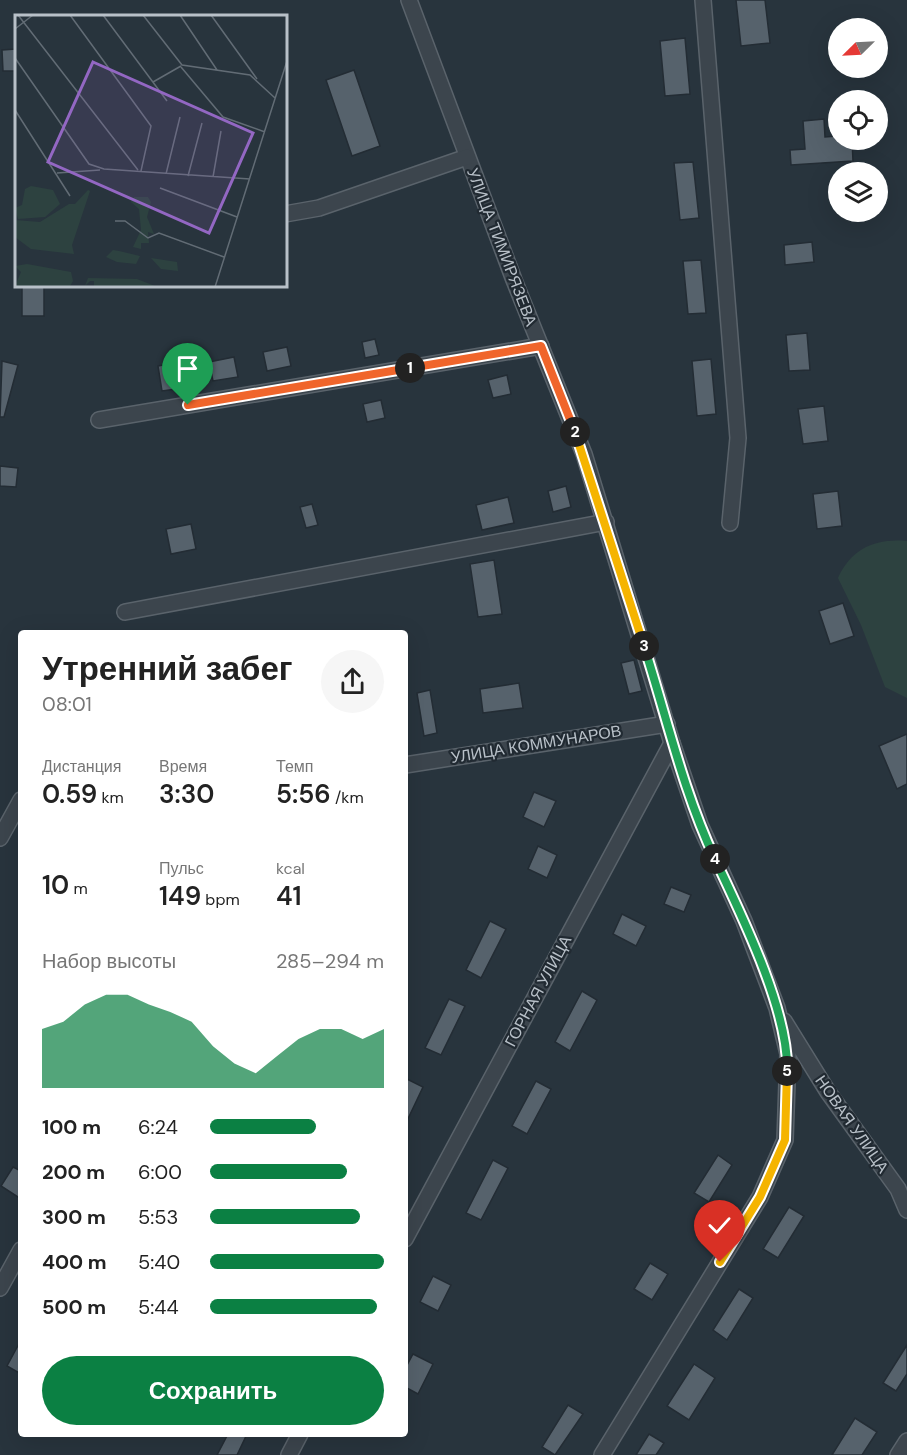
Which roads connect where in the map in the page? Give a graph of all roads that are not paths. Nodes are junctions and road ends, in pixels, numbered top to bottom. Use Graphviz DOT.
graph roads {
  1 [pos="409,0"];
  2 [pos="703,0"];
  3 [pos="468,157"];
  4 [pos="286,214"];
  5 [pos="541,346"];
  6 [pos="99,420"];
  7 [pos="606,522"];
  8 [pos="730,523"];
  9 [pos="125,612"];
  10 [pos="667,724"];
  11 [pos="672,743"];
  12 [pos="408,765"];
  13 [pos="18,805"];
  14 [pos="0,838"];
  15 [pos="777,1008"];
  16 [pos="907,1210"];
  17 [pos="408,1233"];
  18 [pos="18,1255"];
  19 [pos="0,1288"];
  20 [pos="298,1437"];
  21 [pos="907,1441"];
  22 [pos="289,1455"];
  23 [pos="602,1455"];
  24 [pos="898,1455"];
  1 -- 3 [label="street, УЛИЦА ТИМИРЯЗЕВА"];
  2 -- 8 [label="street"];
  3 -- 4 [label="street"];
  3 -- 5 [label="street, УЛИЦА ТИМИРЯЗЕВА"];
  5 -- 6 [label="street"];
  5 -- 7 [label="street, УЛИЦА ТИМИРЯЗЕВА"];
  7 -- 9 [label="street"];
  7 -- 10 [label="street, УЛИЦА ТИМИРЯЗЕВА"];
  10 -- 11 [label="street, УЛИЦА ТИМИРЯЗЕВА"];
  10 -- 12 [label="street, УЛИЦА КОММУНАРОВ"];
  11 -- 15 [label="street, УЛИЦА ТИМИРЯЗЕВА"];
  11 -- 17 [label="street, ГОРНАЯ УЛИЦА"];
  13 -- 14 [label="street"];
  15 -- 16 [label="street, НОВАЯ УЛИЦА"];
  15 -- 23 [label="street, УЛИЦА ТИМИРЯЗЕВА"];
  18 -- 19 [label="street"];
  20 -- 22 [label="street"];
  21 -- 24 [label="street"];
}
